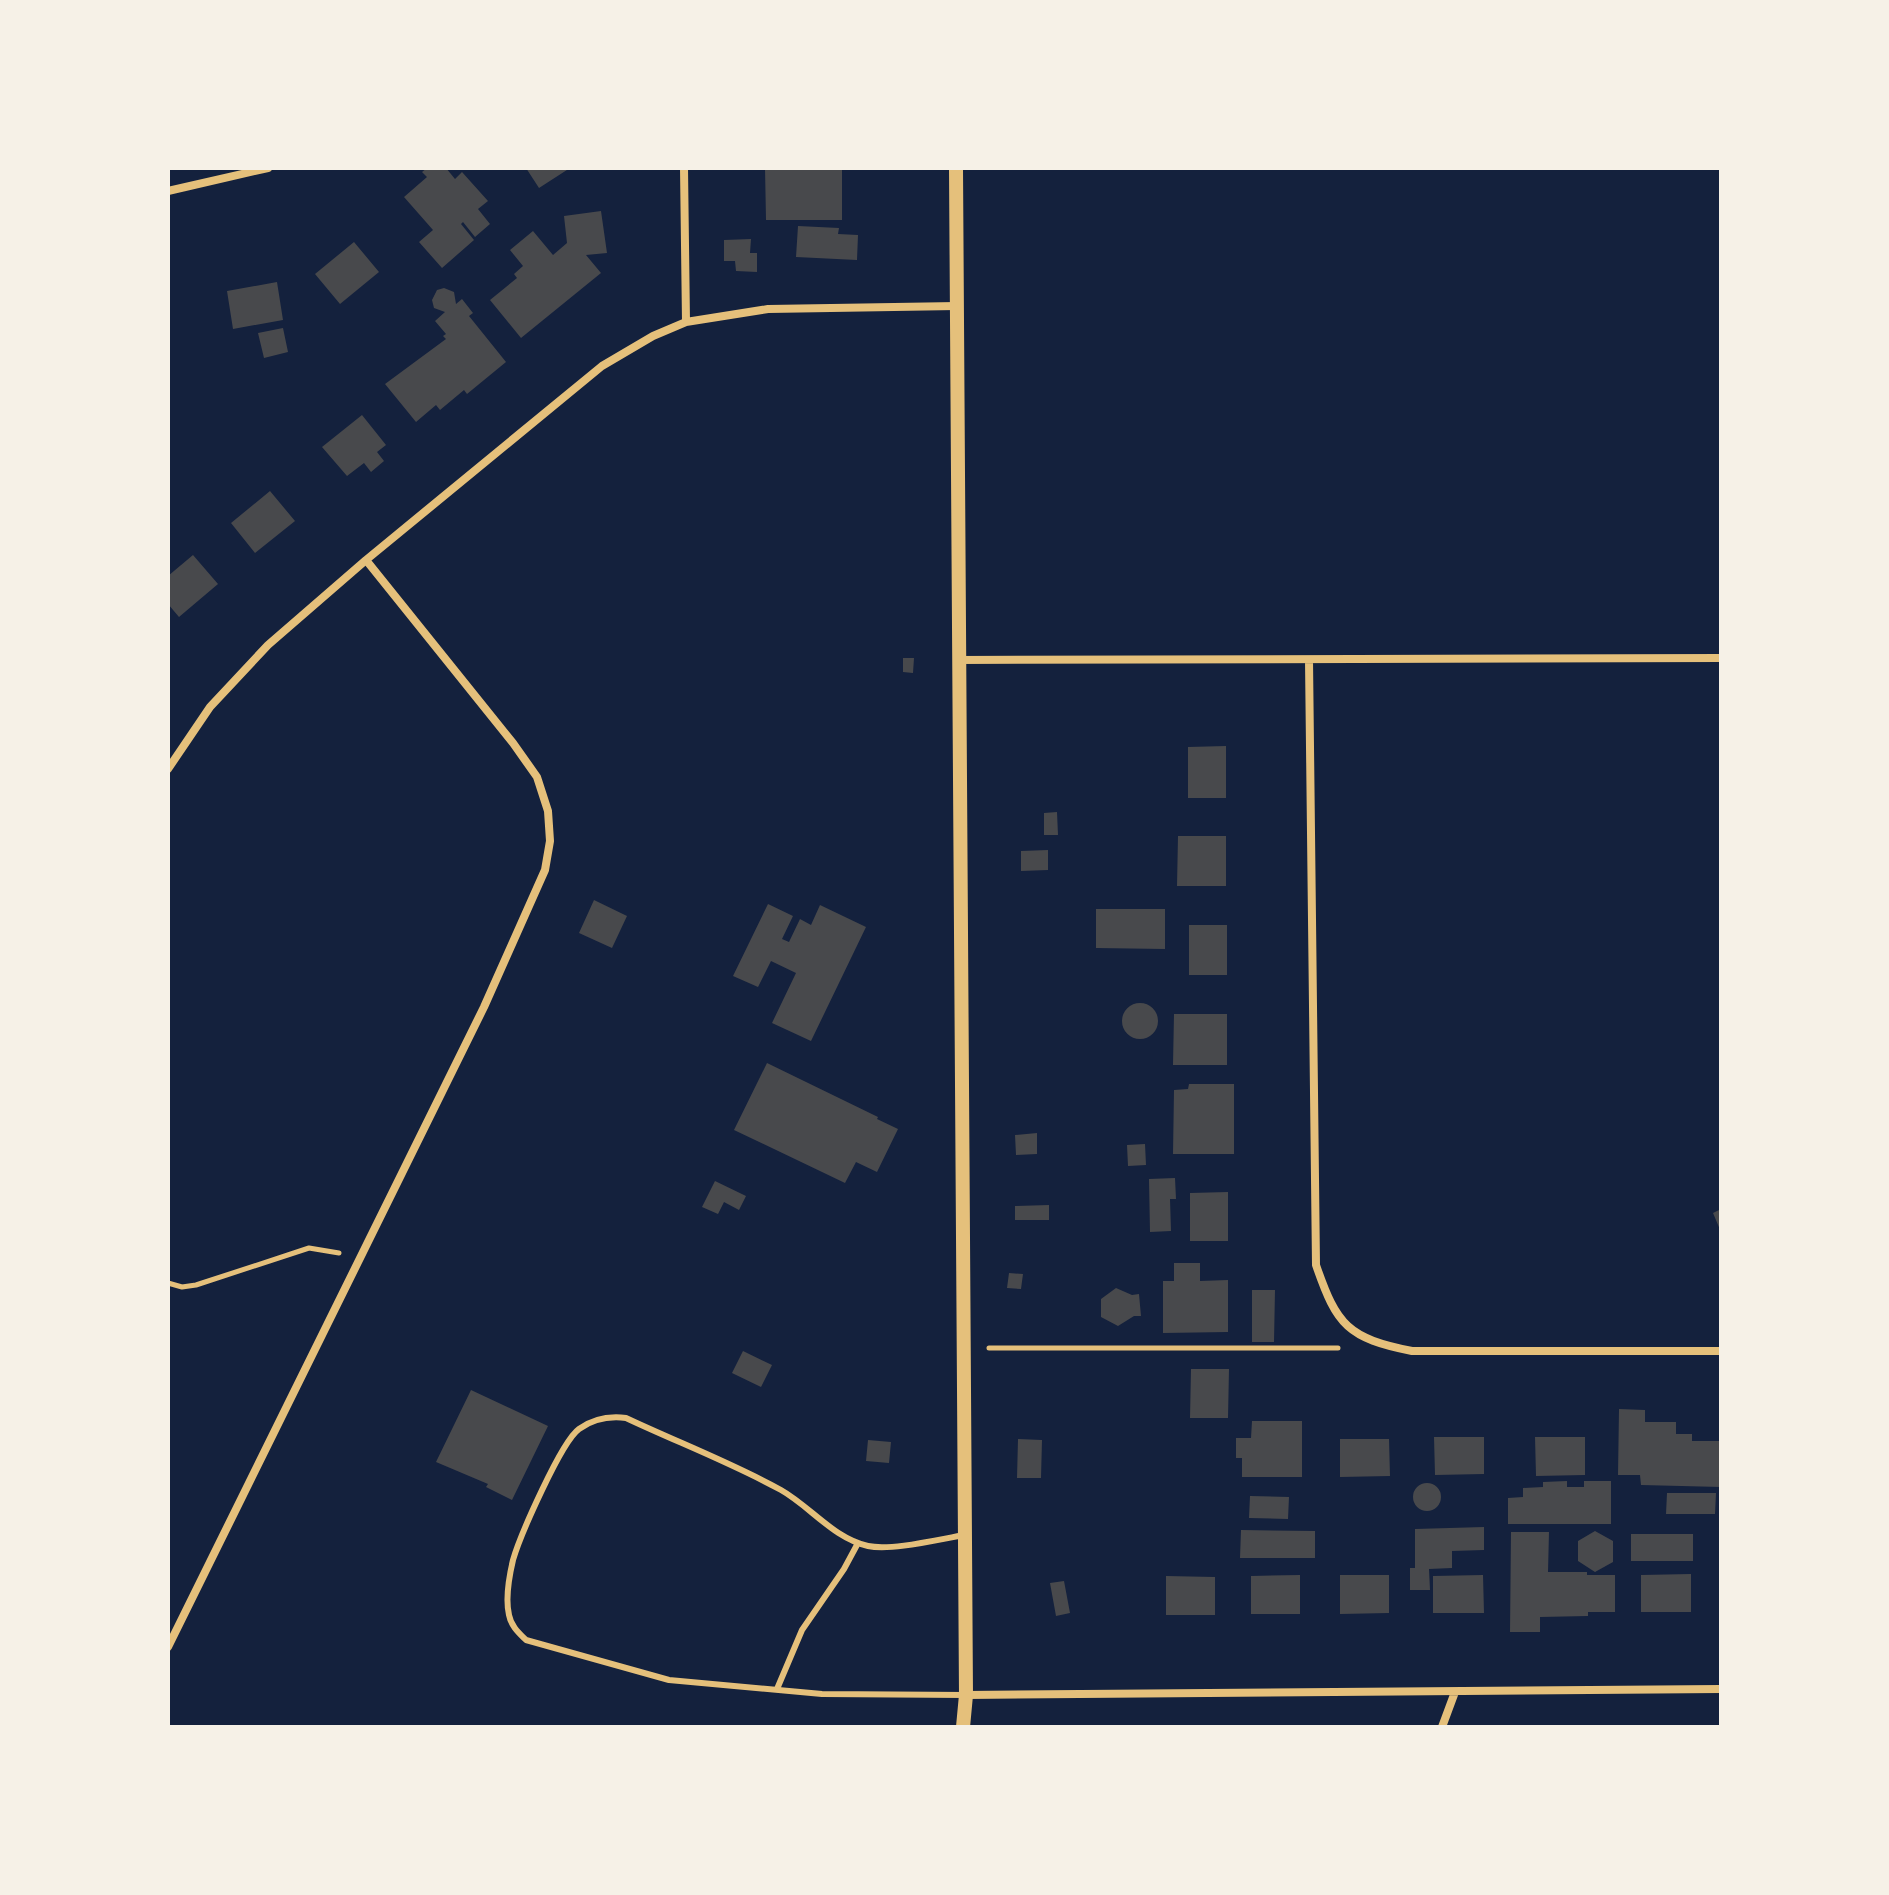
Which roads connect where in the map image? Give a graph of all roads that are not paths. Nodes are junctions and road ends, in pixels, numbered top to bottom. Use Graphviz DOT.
graph roads {
  1 [pos="268,168"];
  2 [pos="684,168"];
  3 [pos="956,168"];
  4 [pos="168,191"];
  5 [pos="957,306"];
  6 [pos="686,322"];
  7 [pos="366,560"];
  8 [pos="1721,658"];
  9 [pos="958,660"];
  10 [pos="1309,660"];
  11 [pos="168,769"];
  12 [pos="1721,1351"];
  13 [pos="965,1535"];
  14 [pos="858,1543"];
  15 [pos="168,1647"];
  16 [pos="777,1689"];
  17 [pos="1721,1689"];
  18 [pos="1455,1692"];
  19 [pos="966,1695"];
  20 [pos="963,1727"];
  21 [pos="1442,1727"];
  1 -- 4 [label="street"];
  2 -- 6 [label="street"];
  3 -- 5 [label="street"];
  5 -- 6 [label="street"];
  5 -- 9 [label="street"];
  6 -- 7 [label="street"];
  7 -- 11 [label="street"];
  7 -- 15 [label="street"];
  8 -- 10 [label="street"];
  9 -- 10 [label="street"];
  9 -- 13 [label="street"];
  10 -- 12 [label="street"];
  13 -- 14 [label="lane"];
  13 -- 19 [label="street"];
  14 -- 16 [label="lane"];
  14 -- 16 [label="lane"];
  16 -- 19 [label="lane"];
  17 -- 18 [label="street"];
  18 -- 19 [label="street"];
  18 -- 21 [label="street"];
  19 -- 20 [label="street"];
}
